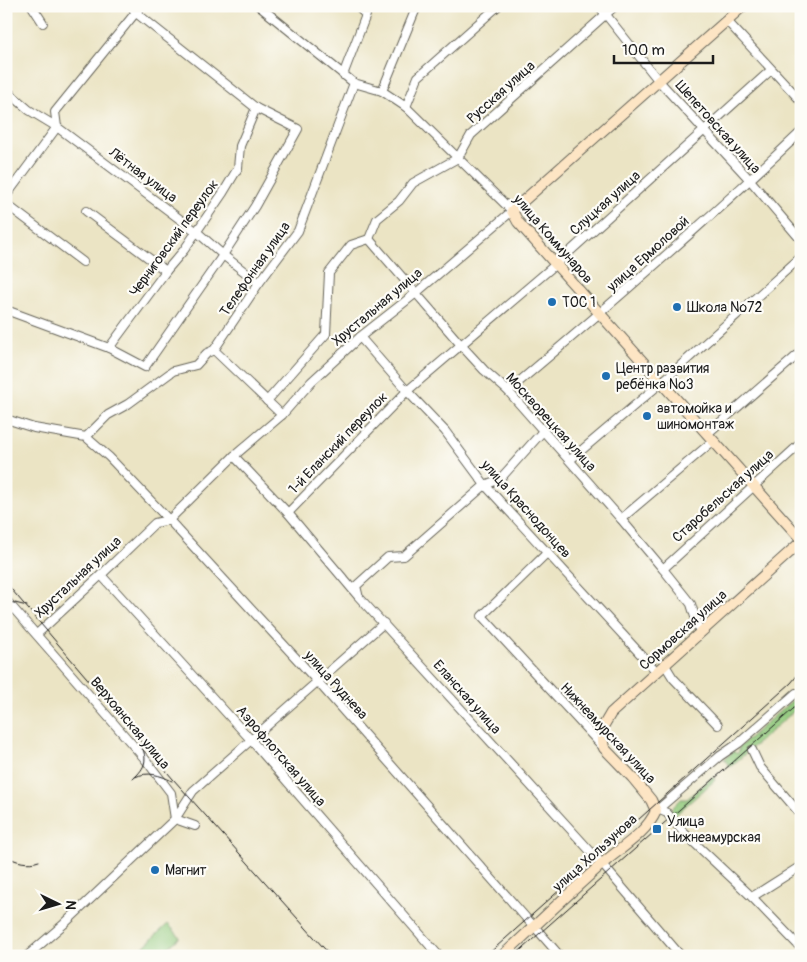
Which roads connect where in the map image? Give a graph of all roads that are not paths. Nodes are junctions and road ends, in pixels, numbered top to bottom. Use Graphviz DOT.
graph roads {
  1 [pos="32,6"];
  2 [pos="259,6"];
  3 [pos="357,6"];
  4 [pos="417,6"];
  5 [pos="498,6"];
  6 [pos="599,6"];
  7 [pos="615,6"];
  8 [pos="743,6"];
  9 [pos="136,8"];
  10 [pos="606,15"];
  11 [pos="727,21"];
  12 [pos="43,23"];
  13 [pos="771,70"];
  14 [pos="342,75"];
  15 [pos="658,80"];
  16 [pos="354,83"];
  17 [pos="6,90"];
  18 [pos="382,91"];
  19 [pos="801,101"];
  20 [pos="406,107"];
  21 [pos="256,108"];
  22 [pos="57,127"];
  23 [pos="704,131"];
  24 [pos="801,132"];
  25 [pos="458,158"];
  26 [pos="750,180"];
  27 [pos="6,196"];
  28 [pos="6,204"];
  29 [pos="86,211"];
  30 [pos="512,211"];
  31 [pos="197,232"];
  32 [pos="369,239"];
  33 [pos="801,240"];
  34 [pos="223,255"];
  35 [pos="801,257"];
  36 [pos="83,262"];
  37 [pos="556,264"];
  38 [pos="166,271"];
  39 [pos="259,283"];
  40 [pos="416,293"];
  41 [pos="6,310"];
  42 [pos="600,314"];
  43 [pos="360,337"];
  44 [pos="461,345"];
  45 [pos="109,348"];
  46 [pos="214,350"];
  47 [pos="801,352"];
  48 [pos="662,383"];
  49 [pos="508,391"];
  50 [pos="407,392"];
  51 [pos="267,401"];
  52 [pos="282,415"];
  53 [pos="6,419"];
  54 [pos="543,431"];
  55 [pos="86,437"];
  56 [pos="710,437"];
  57 [pos="801,443"];
  58 [pos="234,456"];
  59 [pos="570,460"];
  60 [pos="485,485"];
  61 [pos="753,486"];
  62 [pos="288,513"];
  63 [pos="621,519"];
  64 [pos="169,520"];
  65 [pos="801,541"];
  66 [pos="548,552"];
  67 [pos="663,568"];
  68 [pos="101,575"];
  69 [pos="358,596"];
  70 [pos="6,600"];
  71 [pos="384,624"];
  72 [pos="700,633"];
  73 [pos="37,634"];
  74 [pos="661,668"];
  75 [pos="318,682"];
  76 [pos="798,693"];
  77 [pos="718,725"];
  78 [pos="252,740"];
  79 [pos="604,748"];
  80 [pos="752,750"];
  81 [pos="656,811"];
  82 [pos="801,815"];
  83 [pos="175,819"];
  84 [pos="195,826"];
  85 [pos="602,864"];
  86 [pos="801,866"];
  87 [pos="752,897"];
  88 [pos="534,926"];
  89 [pos="801,948"];
  90 [pos="27,956"];
  91 [pos="439,956"];
  92 [pos="502,956"];
  93 [pos="560,956"];
  94 [pos="681,956"];
  1 -- 12 [label="street"];
  2 -- 14 [label="street, улица Коммунаров"];
  3 -- 14 [label="street"];
  4 -- 18 [label="street"];
  5 -- 20 [label="street"];
  6 -- 10 [label="street, Шепетовская улица"];
  7 -- 10 [label="street, Русская улица"];
  8 -- 11 [label="street, Хрустальная улица"];
  9 -- 21 [label="street"];
  9 -- 22 [label="street"];
  10 -- 15 [label="street, Шепетовская улица"];
  10 -- 25 [label="street, Русская улица"];
  11 -- 13 [label="street"];
  11 -- 15 [label="street, Хрустальная улица"];
  13 -- 19 [label="street"];
  13 -- 23 [label="street, Слуцкая улица"];
  14 -- 16 [label="street, улица Коммунаров"];
  15 -- 23 [label="street, Шепетовская улица"];
  15 -- 30 [label="street, Хрустальная улица"];
  16 -- 18 [label="street, улица Коммунаров"];
  16 -- 39 [label="street, Телефонная улица"];
  17 -- 22 [label="street, Лётная улица"];
  18 -- 20 [label="street, улица Коммунаров"];
  20 -- 25 [label="street, улица Коммунаров"];
  21 -- 31 [label="street, Черниговский переулок"];
  21 -- 34 [label="street"];
  22 -- 27 [label="street"];
  22 -- 31 [label="street, Лётная улица"];
  23 -- 26 [label="street, Шепетовская улица"];
  23 -- 37 [label="street, Слуцкая улица"];
  24 -- 26 [label="street, улица Ермоловой"];
  25 -- 30 [label="street, улица Коммунаров"];
  25 -- 32 [label="street"];
  26 -- 33 [label="street, Шепетовская улица"];
  26 -- 42 [label="street, улица Ермоловой"];
  28 -- 36 [label="street"];
  29 -- 38 [label="street"];
  30 -- 37 [label="street, улица Коммунаров"];
  30 -- 40 [label="street, Хрустальная улица"];
  31 -- 34 [label="street, Лётная улица"];
  31 -- 38 [label="street, Черниговский переулок"];
  32 -- 40 [label="street, Москворецкая улица"];
  32 -- 51 [label="street"];
  34 -- 39 [label="street, Лётная улица"];
  34 -- 45 [label="street"];
  35 -- 48 [label="street"];
  37 -- 42 [label="street, улица Коммунаров"];
  37 -- 44 [label="street, Слуцкая улица"];
  38 -- 45 [label="street, Черниговский переулок"];
  39 -- 46 [label="street, Телефонная улица"];
  40 -- 43 [label="street, Хрустальная улица"];
  40 -- 44 [label="street, Москворецкая улица"];
  41 -- 45 [label="street"];
  42 -- 48 [label="street, улица Коммунаров"];
  42 -- 49 [label="street, улица Ермоловой"];
  43 -- 50 [label="street, улица Краснодонцев"];
  43 -- 52 [label="street, Хрустальная улица"];
  44 -- 49 [label="street, Москворецкая улица"];
  44 -- 50 [label="street, Слуцкая улица"];
  46 -- 51 [label="street"];
  46 -- 55 [label="street, Телефонная улица"];
  47 -- 56 [label="street"];
  48 -- 56 [label="street, улица Коммунаров"];
  48 -- 59 [label="street"];
  49 -- 54 [label="street, Москворецкая улица"];
  50 -- 60 [label="street, улица Краснодонцев"];
  50 -- 62 [label="street, 1-й Еланский переулок"];
  51 -- 52 [label="street"];
  52 -- 58 [label="street, Хрустальная улица"];
  53 -- 55 [label="street"];
  54 -- 59 [label="street, Москворецкая улица"];
  54 -- 60 [label="street"];
  55 -- 64 [label="street, улица Руднева"];
  56 -- 61 [label="street, улица Коммунаров"];
  56 -- 63 [label="street"];
  57 -- 61 [label="street, Старобельская улица"];
  58 -- 62 [label="street, Еланская улица"];
  58 -- 64 [label="street, Хрустальная улица"];
  59 -- 63 [label="street, Москворецкая улица"];
  60 -- 66 [label="street, улица Краснодонцев"];
  60 -- 69 [label="street"];
  61 -- 65 [label="street, улица Коммунаров"];
  61 -- 67 [label="street, Старобельская улица"];
  62 -- 69 [label="street, Еланская улица"];
  63 -- 67 [label="street, Москворецкая улица"];
  64 -- 68 [label="street, Хрустальная улица"];
  64 -- 75 [label="street, улица Руднева"];
  65 -- 72 [label="street, Сормовская улица"];
  66 -- 74 [label="street, улица Краснодонцев"];
  66 -- 79 [label="street, Нижнеамурская улица"];
  67 -- 72 [label="street, Москворецкая улица"];
  68 -- 73 [label="street, Хрустальная улица"];
  68 -- 78 [label="street, Аэрофлотская улица"];
  69 -- 71 [label="street, Еланская улица"];
  70 -- 73 [label="street, Верхоянская улица"];
  71 -- 75 [label="street"];
  71 -- 85 [label="street, Еланская улица"];
  72 -- 74 [label="street, Сормовская улица"];
  73 -- 83 [label="street, Верхоянская улица"];
  74 -- 77 [label="street, улица Краснодонцев"];
  74 -- 79 [label="street, Сормовская улица"];
  75 -- 78 [label="street"];
  75 -- 88 [label="street, улица Руднева"];
  76 -- 81 [label="street, улица Хользунова"];
  78 -- 83 [label="street"];
  78 -- 91 [label="street, Аэрофлотская улица"];
  79 -- 81 [label="street, Нижнеамурская улица"];
  80 -- 82 [label="street"];
  81 -- 85 [label="street, улица Хользунова"];
  81 -- 87 [label="street, Нижнеамурская улица"];
  83 -- 84 [label="street"];
  83 -- 90 [label="street"];
  85 -- 88 [label="street, улица Хользунова"];
  85 -- 94 [label="street, Еланская улица"];
  86 -- 87 [label="street"];
  87 -- 89 [label="street, Нижнеамурская улица"];
  88 -- 92 [label="street, улица Хользунова"];
  88 -- 93 [label="street, улица Руднева"];
}
